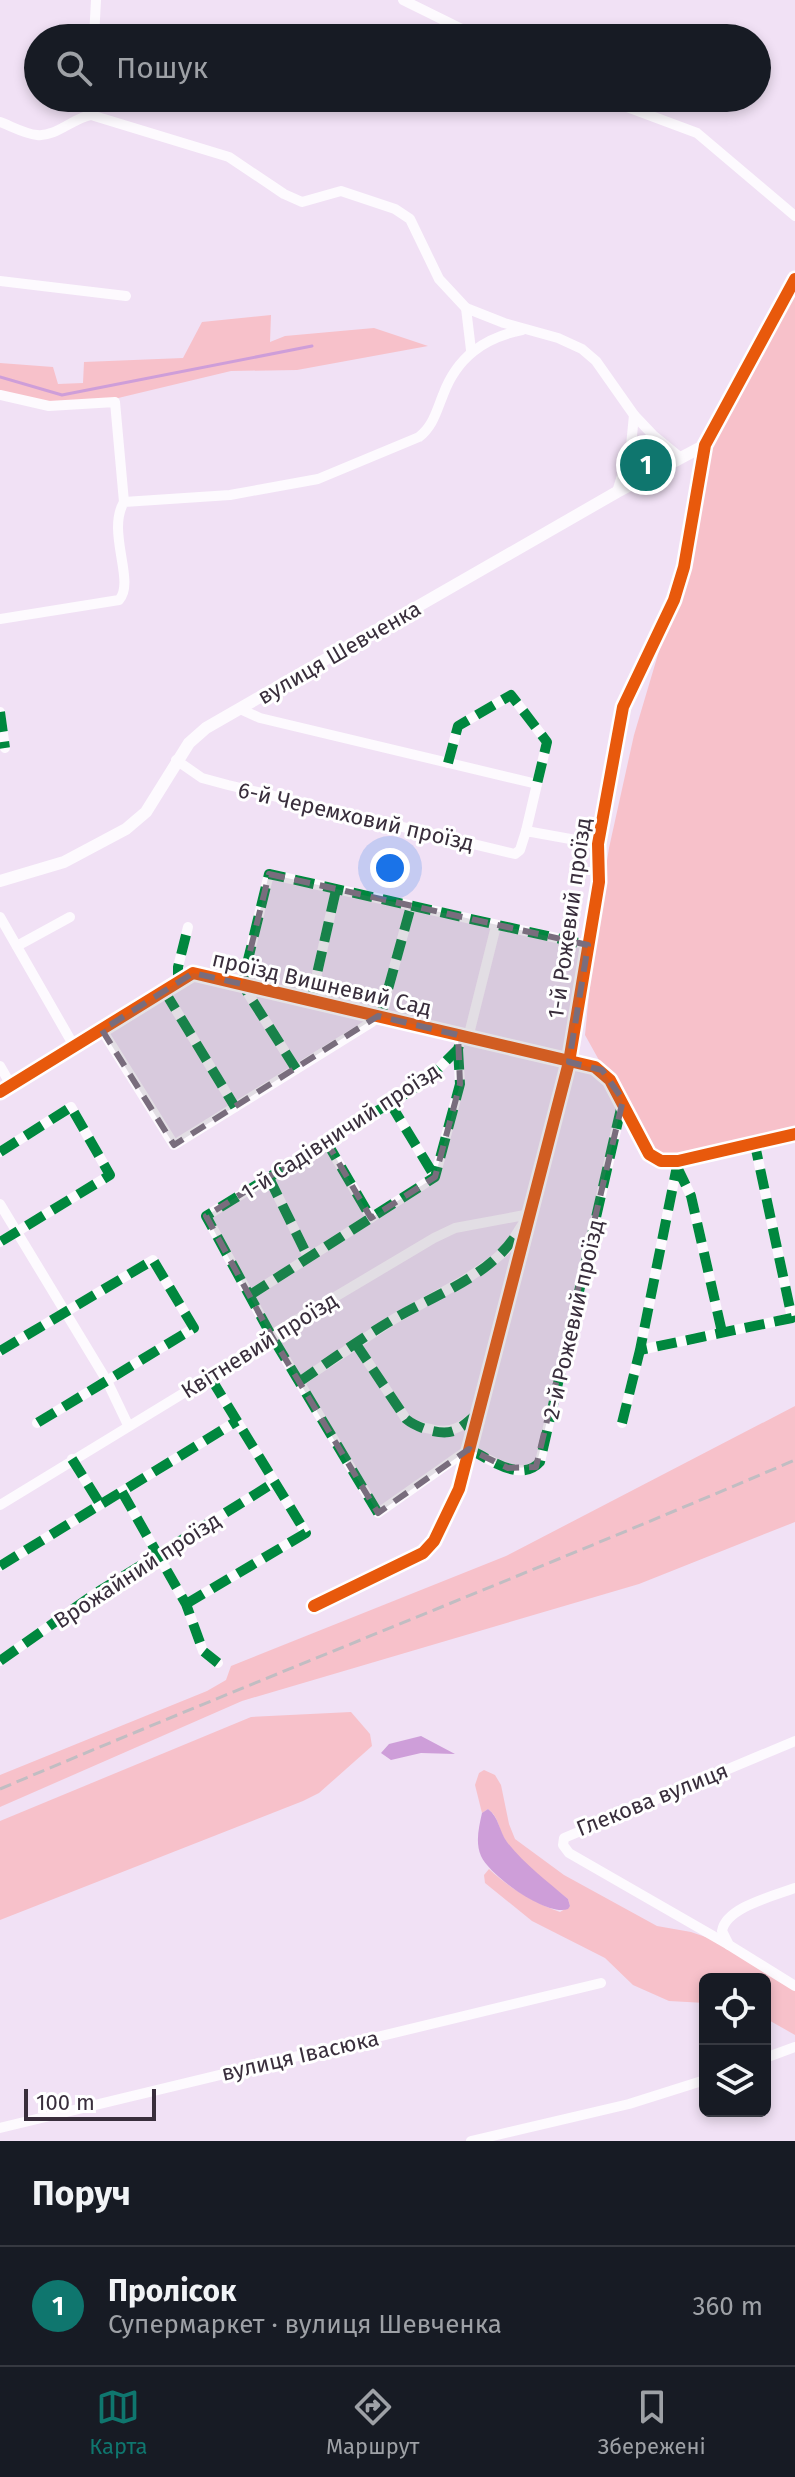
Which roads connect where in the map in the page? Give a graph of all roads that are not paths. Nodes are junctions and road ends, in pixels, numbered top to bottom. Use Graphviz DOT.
graph roads {
  1 [pos="96,0"];
  2 [pos="403,0"];
  3 [pos="423,4"];
  4 [pos="95,24"];
  5 [pos="457,24"];
  6 [pos="91,112"];
  7 [pos="641,112"];
  8 [pos="91,115"];
  9 [pos="0,122"];
  10 [pos="795,216"];
  11 [pos="795,279"];
  12 [pos="0,281"];
  13 [pos="126,296"];
  14 [pos="466,308"];
  15 [pos="525,329"];
  16 [pos="471,350"];
  17 [pos="0,395"];
  18 [pos="634,415"];
  19 [pos="653,435"];
  20 [pos="705,445"];
  21 [pos="631,446"];
  22 [pos="681,458"];
  23 [pos="617,492"];
  24 [pos="124,502"];
  25 [pos="0,619"];
  26 [pos="240,709"];
  27 [pos="0,712"];
  28 [pos="5,748"];
  29 [pos="176,760"];
  30 [pos="448,763"];
  31 [pos="537,784"];
  32 [pos="526,831"];
  33 [pos="598,844"];
  34 [pos="0,881"];
  35 [pos="336,890"];
  36 [pos="411,906"];
  37 [pos="0,917"];
  38 [pos="70,917"];
  39 [pos="496,926"];
  40 [pos="188,927"];
  41 [pos="588,945"];
  42 [pos="17,946"];
  43 [pos="178,984"];
  44 [pos="242,984"];
  45 [pos="165,992"];
  46 [pos="311,1000"];
  47 [pos="378,1016"];
  48 [pos="102,1030"];
  49 [pos="465,1037"];
  50 [pos="74,1046"];
  51 [pos="458,1049"];
  52 [pos="569,1062"];
  53 [pos="0,1066"];
  54 [pos="296,1069"];
  55 [pos="11,1085"];
  56 [pos="0,1092"];
  57 [pos="623,1100"];
  58 [pos="390,1103"];
  59 [pos="235,1107"];
  60 [pos="795,1134"];
  61 [pos="326,1141"];
  62 [pos="755,1145"];
  63 [pos="0,1152"];
  64 [pos="677,1164"];
  65 [pos="435,1177"];
  66 [pos="269,1178"];
  67 [pos="0,1204"];
  68 [pos="530,1214"];
  69 [pos="371,1218"];
  70 [pos="16,1232"];
  71 [pos="0,1242"];
  72 [pos="308,1257"];
  73 [pos="250,1295"];
  74 [pos="64,1311"];
  75 [pos="722,1332"];
  76 [pos="271,1335"];
  77 [pos="356,1344"];
  78 [pos="640,1350"];
  79 [pos="0,1351"];
  80 [pos="210,1377"];
  81 [pos="107,1381"];
  82 [pos="299,1382"];
  83 [pos="480,1412"];
  84 [pos="237,1421"];
  85 [pos="37,1423"];
  86 [pos="622,1423"];
  87 [pos="128,1425"];
  88 [pos="469,1449"];
  89 [pos="72,1459"];
  90 [pos="275,1482"];
  91 [pos="0,1490"];
  92 [pos="122,1492"];
  93 [pos="3,1503"];
  94 [pos="100,1504"];
  95 [pos="158,1555"];
  96 [pos="0,1566"];
  97 [pos="186,1604"];
  98 [pos="314,1606"];
  99 [pos="0,1661"];
  100 [pos="218,1663"];
  101 [pos="795,1741"];
  102 [pos="795,1888"];
  103 [pos="729,1945"];
  104 [pos="601,1983"];
  105 [pos="795,1986"];
  106 [pos="795,2047"];
  107 [pos="771,2056"];
  108 [pos="699,2082"];
  109 [pos="0,2128"];
  110 [pos="471,2141"];
  1 -- 4 [label="street"];
  2 -- 3 [label="street"];
  3 -- 5 [label="street"];
  6 -- 8 [label="street"];
  7 -- 10 [label="street"];
  8 -- 9 [label="street"];
  8 -- 14 [label="street"];
  11 -- 20 [label="street, 1-й Рожевий проїзд"];
  12 -- 13 [label="street"];
  14 -- 15 [label="street"];
  14 -- 16 [label="street"];
  15 -- 16 [label="street"];
  15 -- 18 [label="street"];
  16 -- 24 [label="street"];
  17 -- 24 [label="street"];
  18 -- 19 [label="street"];
  18 -- 21 [label="street"];
  19 -- 21 [label="street"];
  19 -- 22 [label="street"];
  20 -- 22 [label="street, вулиця Шевченка"];
  20 -- 33 [label="street, 1-й Рожевий проїзд"];
  21 -- 23 [label="street"];
  22 -- 23 [label="street, вулиця Шевченка"];
  23 -- 26 [label="street, вулиця Шевченка"];
  24 -- 25 [label="street"];
  26 -- 29 [label="street, вулиця Шевченка"];
  26 -- 30 [label="street"];
  27 -- 28 [label="street"];
  29 -- 32 [label="street, 6-й Черемховий проїзд"];
  29 -- 34 [label="street, вулиця Шевченка"];
  30 -- 31 [label="street"];
  30 -- 31 [label="street"];
  31 -- 32 [label="street"];
  32 -- 33 [label="street"];
  33 -- 41 [label="street, 1-й Рожевий проїзд"];
  35 -- 36 [label="street"];
  35 -- 44 [label="street"];
  35 -- 46 [label="street"];
  36 -- 39 [label="street"];
  36 -- 47 [label="street"];
  37 -- 42 [label="street"];
  38 -- 42 [label="street"];
  39 -- 41 [label="street"];
  39 -- 49 [label="street, 1-й Садівничий проїзд"];
  40 -- 43 [label="street"];
  41 -- 52 [label="street, 1-й Рожевий проїзд"];
  42 -- 50 [label="street"];
  43 -- 44 [label="street, проїзд Вишневий Сад"];
  43 -- 45 [label="street, проїзд Вишневий Сад"];
  44 -- 46 [label="street, проїзд Вишневий Сад"];
  44 -- 54 [label="street"];
  45 -- 48 [label="street, проїзд Вишневий Сад"];
  45 -- 59 [label="street"];
  46 -- 47 [label="street, проїзд Вишневий Сад"];
  47 -- 49 [label="street, проїзд Вишневий Сад"];
  47 -- 54 [label="street"];
  48 -- 50 [label="street, проїзд Вишневий Сад"];
  48 -- 59 [label="street"];
  49 -- 51 [label="street, 1-й Садівничий проїзд"];
  49 -- 52 [label="street, проїзд Вишневий Сад"];
  50 -- 55 [label="street, проїзд Вишневий Сад"];
  51 -- 58 [label="street, 1-й Садівничий проїзд"];
  51 -- 65 [label="street"];
  52 -- 57 [label="street, проїзд Вишневий Сад"];
  52 -- 68 [label="street, 1-й Рожевий проїзд"];
  53 -- 55 [label="street"];
  54 -- 59 [label="street"];
  55 -- 56 [label="street, проїзд Вишневий Сад"];
  57 -- 64 [label="street, проїзд Вишневий Сад"];
  57 -- 88 [label="street, 2-й Рожевий проїзд"];
  58 -- 61 [label="street, 1-й Садівничий проїзд"];
  58 -- 65 [label="street"];
  60 -- 62 [label="street"];
  61 -- 66 [label="street, 1-й Садівничий проїзд"];
  61 -- 69 [label="street"];
  62 -- 64 [label="street"];
  62 -- 75 [label="street"];
  63 -- 70 [label="street"];
  64 -- 75 [label="street"];
  64 -- 78 [label="street"];
  65 -- 69 [label="street"];
  66 -- 72 [label="street"];
  66 -- 73 [label="street, 1-й Садівничий проїзд"];
  67 -- 70 [label="street"];
  68 -- 76 [label="street, Квітневий проїзд"];
  68 -- 77 [label="street"];
  68 -- 83 [label="street, 1-й Рожевий проїзд"];
  69 -- 72 [label="street"];
  70 -- 71 [label="street"];
  70 -- 74 [label="street"];
  72 -- 73 [label="street"];
  73 -- 76 [label="street"];
  74 -- 79 [label="street"];
  74 -- 81 [label="street"];
  74 -- 81 [label="street"];
  75 -- 78 [label="street"];
  76 -- 80 [label="street, Квітневий проїзд"];
  76 -- 82 [label="street"];
  77 -- 82 [label="street"];
  77 -- 83 [label="street"];
  78 -- 86 [label="street"];
  80 -- 84 [label="street"];
  80 -- 87 [label="street, Квітневий проїзд"];
  81 -- 85 [label="street"];
  81 -- 87 [label="street"];
  82 -- 88 [label="street"];
  83 -- 88 [label="street, 1-й Рожевий проїзд"];
  84 -- 90 [label="street"];
  84 -- 92 [label="street"];
  87 -- 89 [label="street, Квітневий проїзд"];
  88 -- 98 [label="street, 1-й Рожевий проїзд"];
  89 -- 93 [label="street, Квітневий проїзд"];
  89 -- 94 [label="street"];
  90 -- 95 [label="street, Врожайний проїзд"];
  90 -- 97 [label="street"];
  91 -- 93 [label="street"];
  92 -- 94 [label="street"];
  92 -- 95 [label="street"];
  94 -- 96 [label="street"];
  95 -- 97 [label="street"];
  95 -- 99 [label="street, Врожайний проїзд"];
  97 -- 100 [label="street"];
  101 -- 103 [label="street, Глекова вулиця"];
  102 -- 103 [label="street"];
  103 -- 105 [label="street"];
  104 -- 109 [label="street, вулиця Івасюка"];
  106 -- 107 [label="street"];
  108 -- 110 [label="street"];
}
